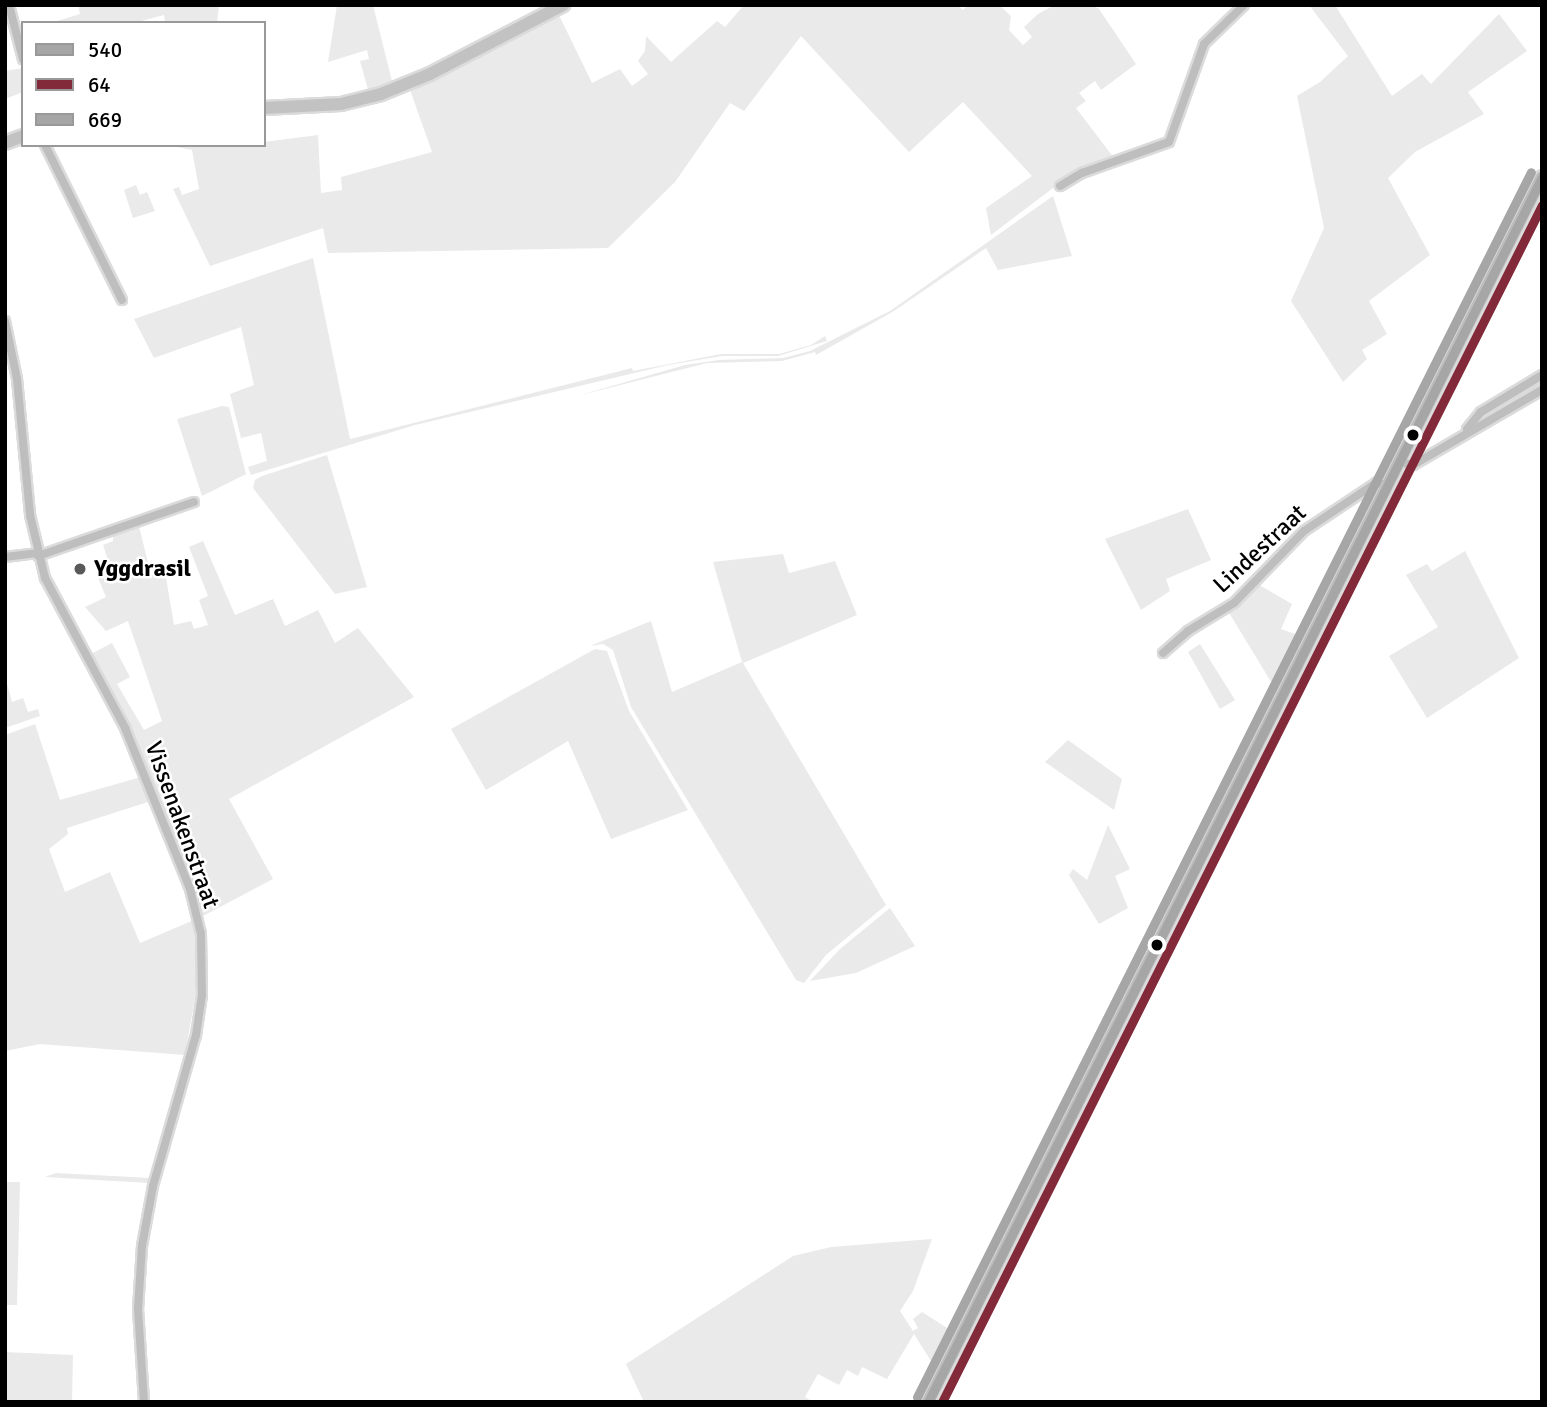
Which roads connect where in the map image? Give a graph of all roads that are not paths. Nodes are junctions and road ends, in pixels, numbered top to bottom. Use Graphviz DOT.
graph roads {
  1 [pos="9,5"];
  2 [pos="563,5"];
  3 [pos="1244,5"];
  4 [pos="21,51"];
  5 [pos="266,108"];
  6 [pos="46,147"];
  7 [pos="1542,177"];
  8 [pos="1060,186"];
  9 [pos="122,300"];
  10 [pos="5,321"];
  11 [pos="1542,375"];
  12 [pos="1542,390"];
  13 [pos="1466,432"];
  14 [pos="1399,462"];
  15 [pos="1388,485"];
  16 [pos="194,502"];
  17 [pos="37,554"];
  18 [pos="5,557"];
  19 [pos="1163,653"];
  20 [pos="145,1402"];
  21 [pos="928,1402"];
  1 -- 4 [label="street"];
  2 -- 5 [label="street"];
  3 -- 8 [label="street"];
  6 -- 9 [label="street"];
  7 -- 14 [label="main road"];
  10 -- 17 [label="street, Vissenakenstraat"];
  11 -- 13 [label="street"];
  12 -- 13 [label="street"];
  13 -- 14 [label="street"];
  14 -- 15 [label="main road"];
  15 -- 19 [label="street, Lindestraat"];
  15 -- 21 [label="main road"];
  16 -- 17 [label="street"];
  17 -- 18 [label="street"];
  17 -- 20 [label="street, Vissenakenstraat"];
}
